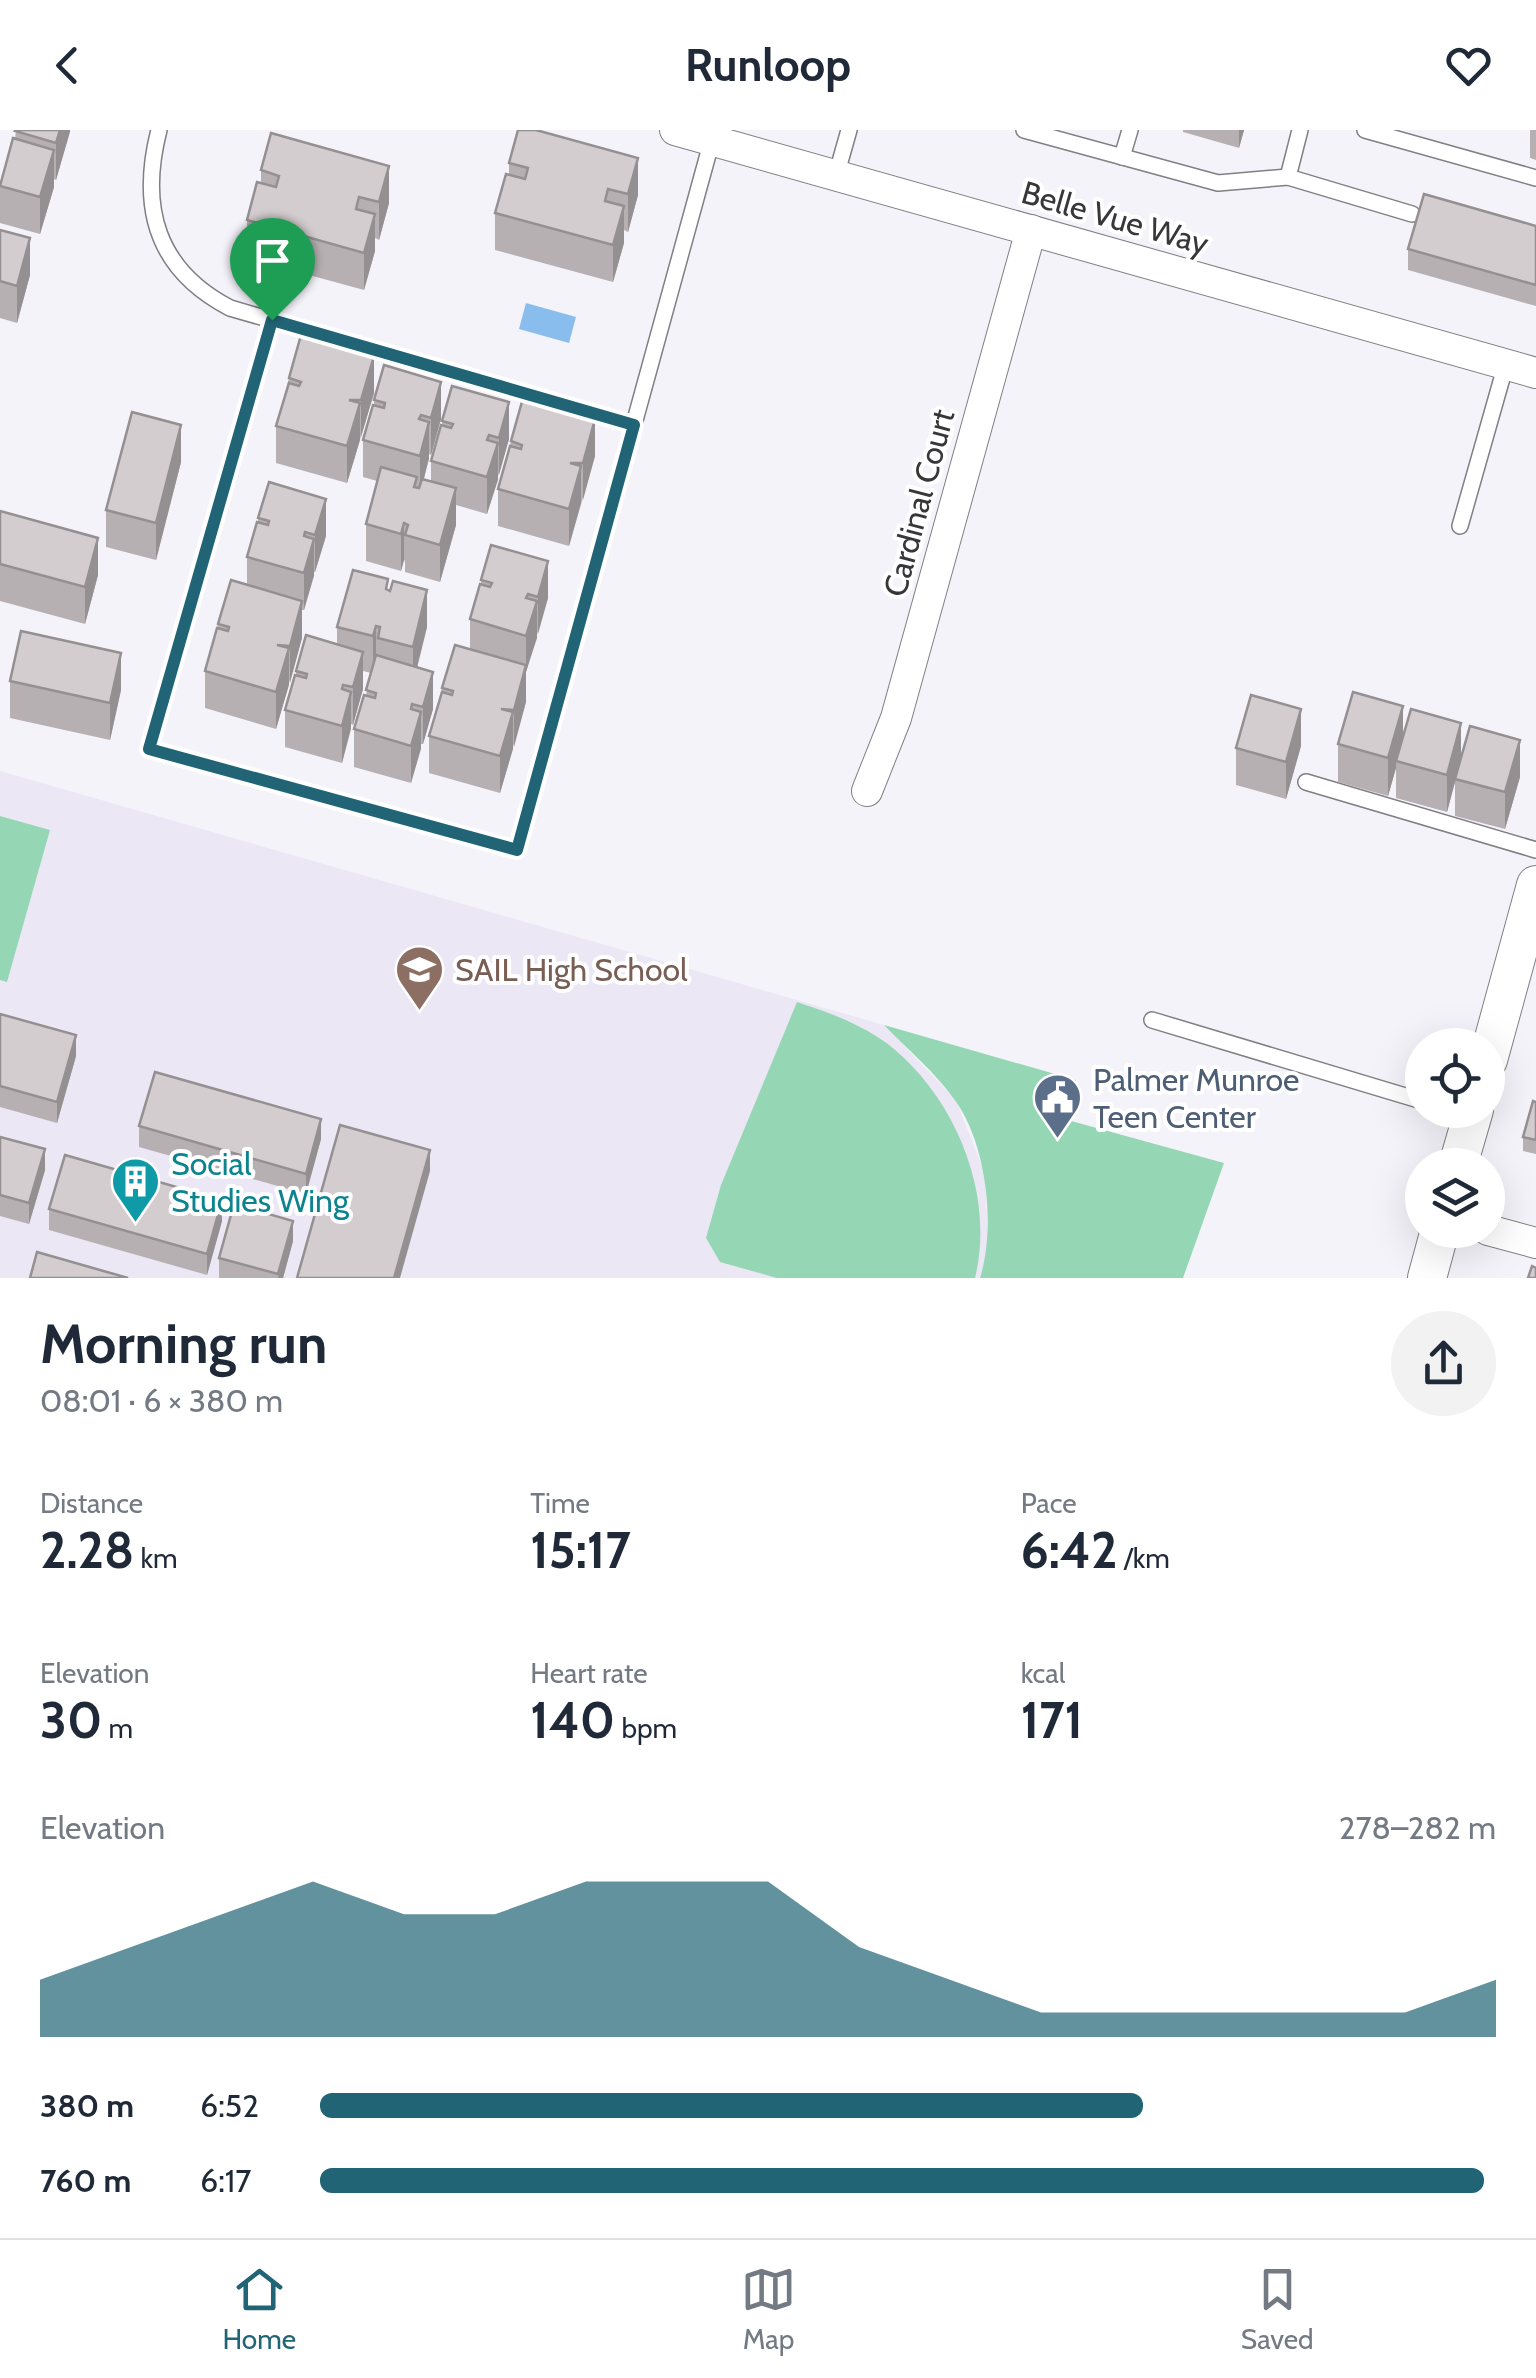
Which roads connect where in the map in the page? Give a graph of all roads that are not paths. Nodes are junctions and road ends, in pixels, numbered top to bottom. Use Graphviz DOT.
graph roads {
  1 [pos="159,130"];
  2 [pos="676,130"];
  3 [pos="849,130"];
  4 [pos="1024,130"];
  5 [pos="1130,130"];
  6 [pos="1300,130"];
  7 [pos="1365,130"];
  8 [pos="712,140"];
  9 [pos="1122,157"];
  10 [pos="836,176"];
  11 [pos="1288,177"];
  12 [pos="1536,178"];
  13 [pos="1412,214"];
  14 [pos="1030,230"];
  15 [pos="272,320"];
  16 [pos="1506,364"];
  17 [pos="1536,373"];
  18 [pos="634,425"];
  19 [pos="1460,526"];
  20 [pos="1306,782"];
  21 [pos="867,790"];
  22 [pos="1536,850"];
  23 [pos="1535,894"];
  24 [pos="1152,1020"];
  25 [pos="1497,1028"];
  26 [pos="1405,1096"];
  27 [pos="1505,1235"];
  28 [pos="1536,1243"];
  29 [pos="1435,1248"];
  30 [pos="1426,1278"];
  1 -- 15 [label="lane"];
  2 -- 8 [label="street, Belle Vue Way"];
  3 -- 10 [label="lane"];
  4 -- 9 [label="lane"];
  5 -- 9 [label="lane"];
  6 -- 11 [label="lane"];
  7 -- 12 [label="lane"];
  8 -- 10 [label="street, Belle Vue Way"];
  8 -- 18 [label="lane"];
  9 -- 11 [label="lane"];
  10 -- 14 [label="street, Belle Vue Way"];
  11 -- 13 [label="lane"];
  14 -- 16 [label="street, Belle Vue Way"];
  14 -- 21 [label="street, Cardinal Court"];
  15 -- 18 [label="lane"];
  15 -- 18 [label="lane"];
  16 -- 17 [label="street, Belle Vue Way"];
  16 -- 19 [label="lane"];
  20 -- 22 [label="lane"];
  23 -- 25 [label="street"];
  24 -- 26 [label="lane"];
  27 -- 28 [label="street"];
  29 -- 30 [label="street"];
}
